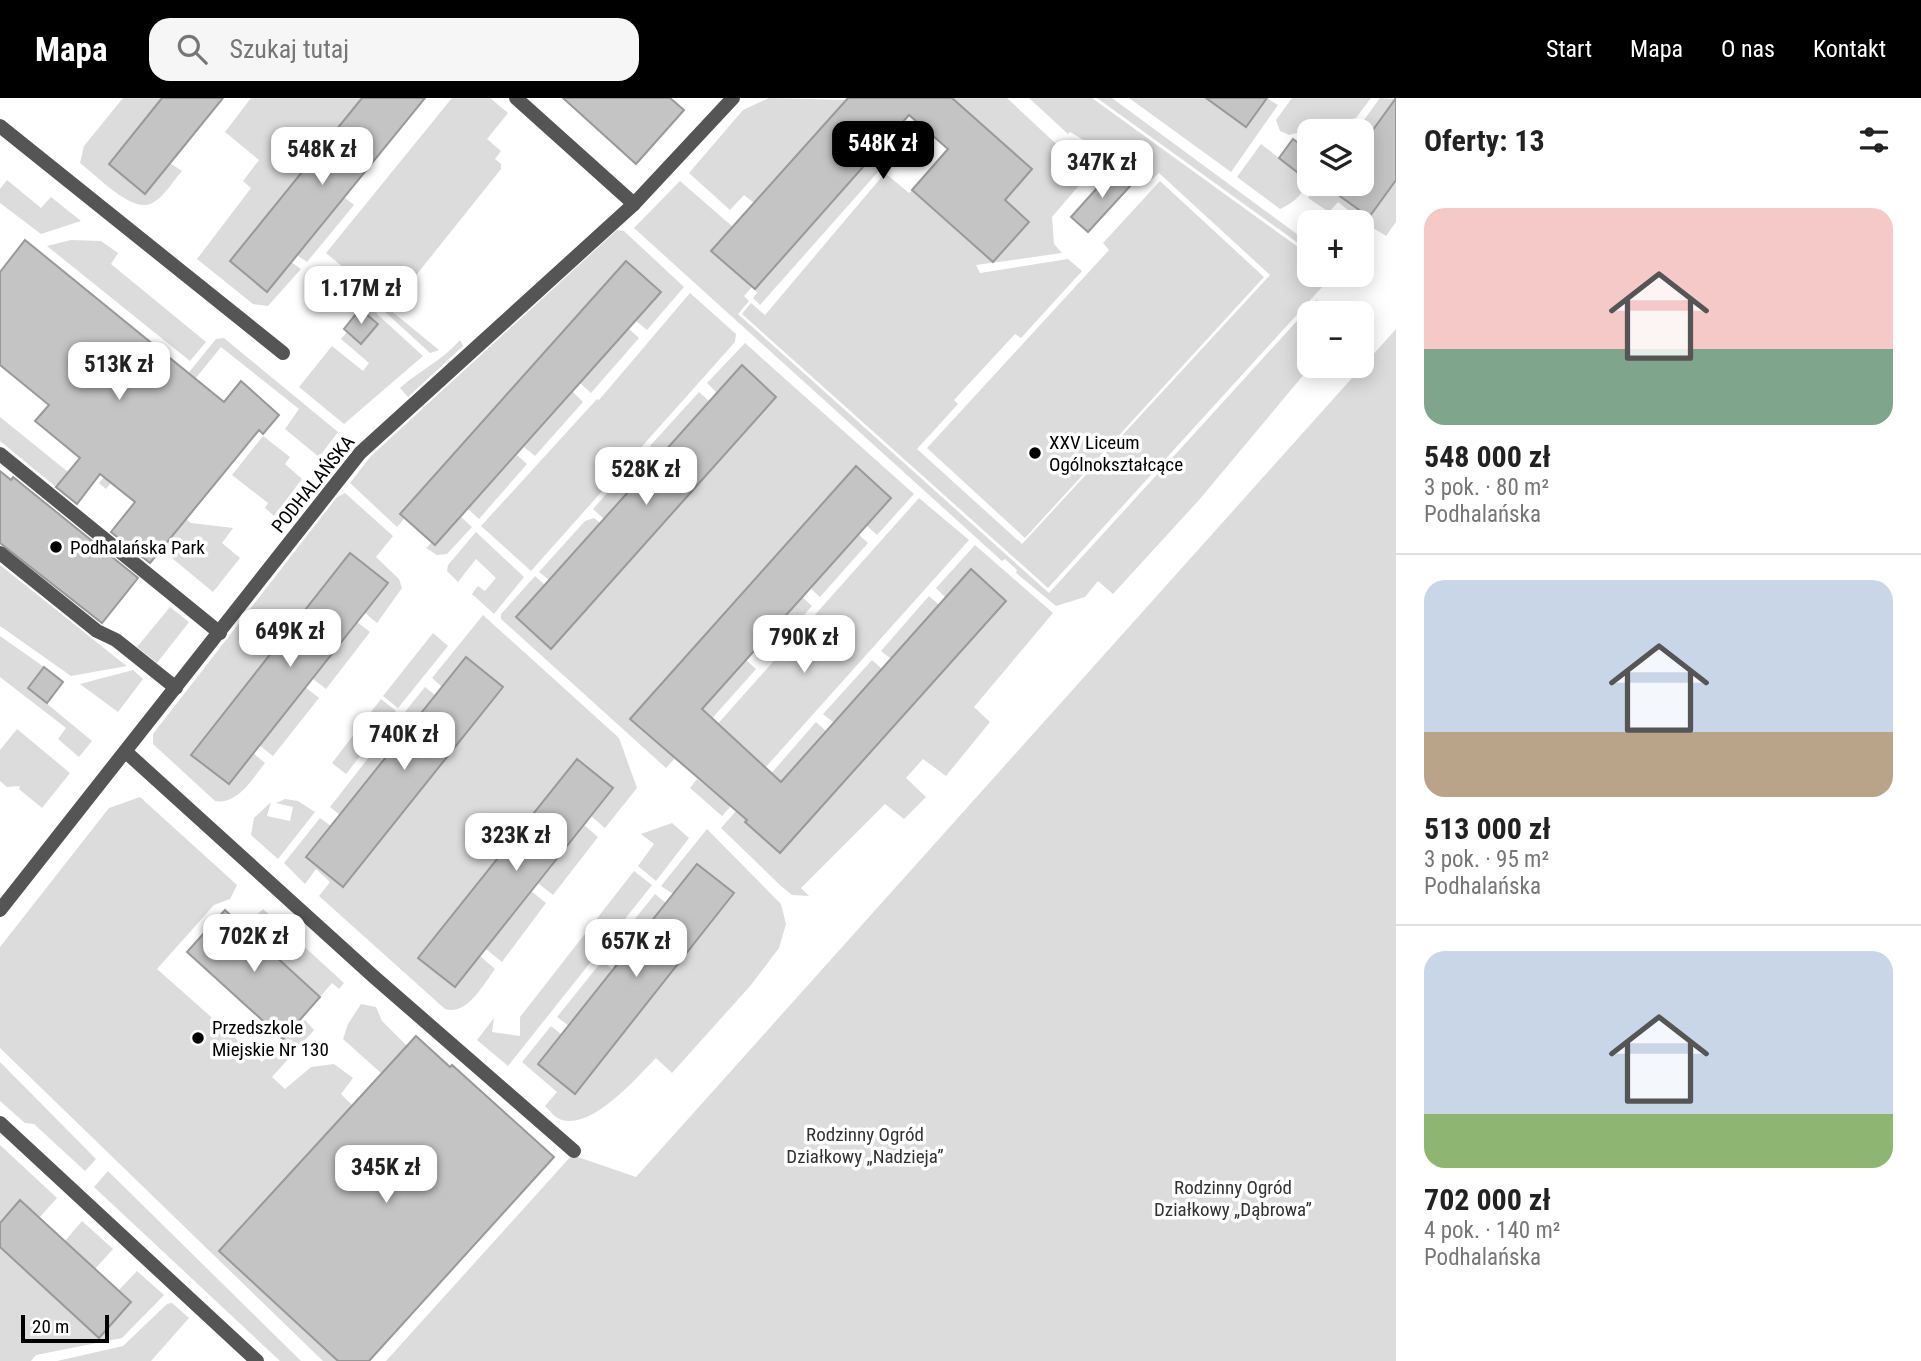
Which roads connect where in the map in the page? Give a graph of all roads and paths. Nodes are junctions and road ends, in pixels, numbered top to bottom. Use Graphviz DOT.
graph roads {
  1 [pos="516,98"];
  2 [pos="733,98"];
  3 [pos="0,126"];
  4 [pos="634,204"];
  5 [pos="283,353"];
  6 [pos="0,454"];
  7 [pos="0,553"];
  8 [pos="220,633"];
  9 [pos="176,688"];
  10 [pos="126,752"];
  11 [pos="0,910"];
  12 [pos="0,1123"];
  13 [pos="574,1151"];
  14 [pos="257,1361"];
  1 -- 4 [label="street"];
  2 -- 4 [label="street, PODHALAŃSKA"];
  3 -- 5 [label="street"];
  4 -- 8 [label="street, PODHALAŃSKA"];
  6 -- 8 [label="street"];
  7 -- 9 [label="street"];
  8 -- 9 [label="street, PODHALAŃSKA"];
  9 -- 10 [label="street, PODHALAŃSKA"];
  10 -- 11 [label="street, PODHALAŃSKA"];
  10 -- 13 [label="street"];
  12 -- 14 [label="street"];
}
